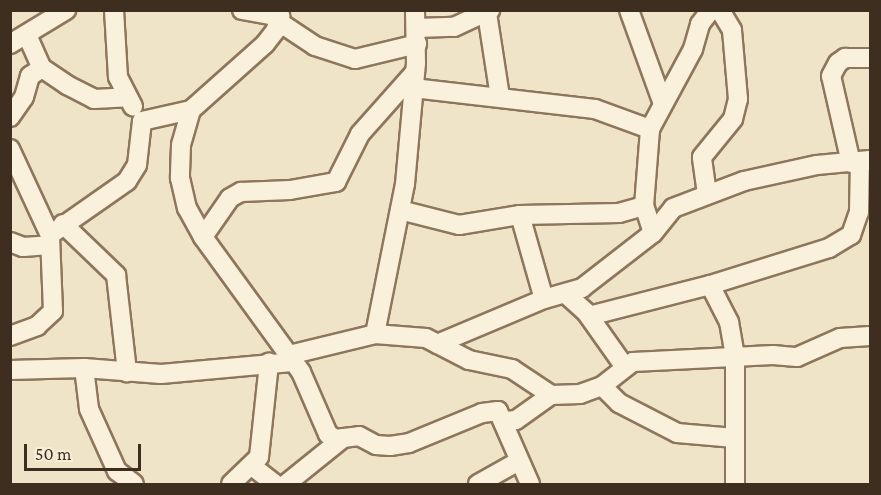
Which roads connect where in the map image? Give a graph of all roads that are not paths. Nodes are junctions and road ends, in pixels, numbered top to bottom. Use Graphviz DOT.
graph roads {
  1 [pos="66,10"];
  2 [pos="114,10"];
  3 [pos="242,10"];
  4 [pos="629,10"];
  5 [pos="711,10"];
  6 [pos="720,10"];
  7 [pos="489,12"];
  8 [pos="280,17"];
  9 [pos="416,28"];
  10 [pos="27,34"];
  11 [pos="10,44"];
  12 [pos="870,58"];
  13 [pos="42,68"];
  14 [pos="414,80"];
  15 [pos="128,97"];
  16 [pos="500,97"];
  17 [pos="662,101"];
  18 [pos="191,110"];
  19 [pos="10,117"];
  20 [pos="142,121"];
  21 [pos="650,129"];
  22 [pos="10,149"];
  23 [pos="860,162"];
  24 [pos="707,194"];
  25 [pos="644,206"];
  26 [pos="400,210"];
  27 [pos="520,215"];
  28 [pos="654,233"];
  29 [pos="54,235"];
  30 [pos="203,237"];
  31 [pos="10,242"];
  32 [pos="710,285"];
  33 [pos="567,295"];
  34 [pos="544,299"];
  35 [pos="589,316"];
  36 [pos="375,334"];
  37 [pos="10,336"];
  38 [pos="870,336"];
  39 [pos="437,344"];
  40 [pos="735,357"];
  41 [pos="291,358"];
  42 [pos="269,363"];
  43 [pos="625,367"];
  44 [pos="84,368"];
  45 [pos="10,370"];
  46 [pos="127,372"];
  47 [pos="602,386"];
  48 [pos="551,395"];
  49 [pos="506,421"];
  50 [pos="343,438"];
  51 [pos="735,438"];
  52 [pos="519,461"];
  53 [pos="252,466"];
  54 [pos="134,484"];
  55 [pos="231,484"];
  56 [pos="275,484"];
  57 [pos="286,484"];
  58 [pos="478,484"];
  59 [pos="530,484"];
  60 [pos="735,484"];
  1 -- 10 [label="street"];
  2 -- 15 [label="street"];
  3 -- 8 [label="street"];
  4 -- 17 [label="street"];
  5 -- 17 [label="street"];
  6 -- 24 [label="street"];
  7 -- 9 [label="street"];
  7 -- 16 [label="street"];
  8 -- 9 [label="street"];
  8 -- 18 [label="street"];
  9 -- 14 [label="street"];
  10 -- 11 [label="street"];
  10 -- 13 [label="street"];
  12 -- 23 [label="street"];
  13 -- 15 [label="street"];
  13 -- 19 [label="street"];
  14 -- 16 [label="street"];
  14 -- 26 [label="street"];
  14 -- 30 [label="street"];
  15 -- 20 [label="street"];
  16 -- 21 [label="street"];
  17 -- 21 [label="street"];
  18 -- 20 [label="street"];
  18 -- 30 [label="street"];
  20 -- 29 [label="street"];
  21 -- 25 [label="street"];
  22 -- 29 [label="street"];
  23 -- 24 [label="street"];
  23 -- 32 [label="street"];
  24 -- 28 [label="street"];
  25 -- 27 [label="street"];
  25 -- 28 [label="street"];
  26 -- 27 [label="street"];
  26 -- 36 [label="street"];
  27 -- 34 [label="street"];
  28 -- 33 [label="street"];
  29 -- 31 [label="street"];
  29 -- 37 [label="street"];
  29 -- 46 [label="street"];
  30 -- 41 [label="street"];
  32 -- 35 [label="street"];
  32 -- 40 [label="street"];
  33 -- 34 [label="street"];
  33 -- 35 [label="street"];
  34 -- 39 [label="street"];
  35 -- 43 [label="street"];
  36 -- 39 [label="street"];
  36 -- 41 [label="street"];
  38 -- 40 [label="street"];
  39 -- 48 [label="street"];
  40 -- 43 [label="street"];
  40 -- 51 [label="street"];
  41 -- 42 [label="street"];
  41 -- 50 [label="street"];
  42 -- 46 [label="street"];
  42 -- 53 [label="street"];
  43 -- 47 [label="street"];
  44 -- 45 [label="street"];
  44 -- 46 [label="street"];
  44 -- 54 [label="street"];
  47 -- 48 [label="street"];
  47 -- 51 [label="street"];
  48 -- 49 [label="street"];
  49 -- 50 [label="street"];
  49 -- 52 [label="street"];
  50 -- 57 [label="street"];
  51 -- 60 [label="street"];
  52 -- 58 [label="street"];
  52 -- 59 [label="street"];
  53 -- 55 [label="street"];
  53 -- 56 [label="street"];
}
